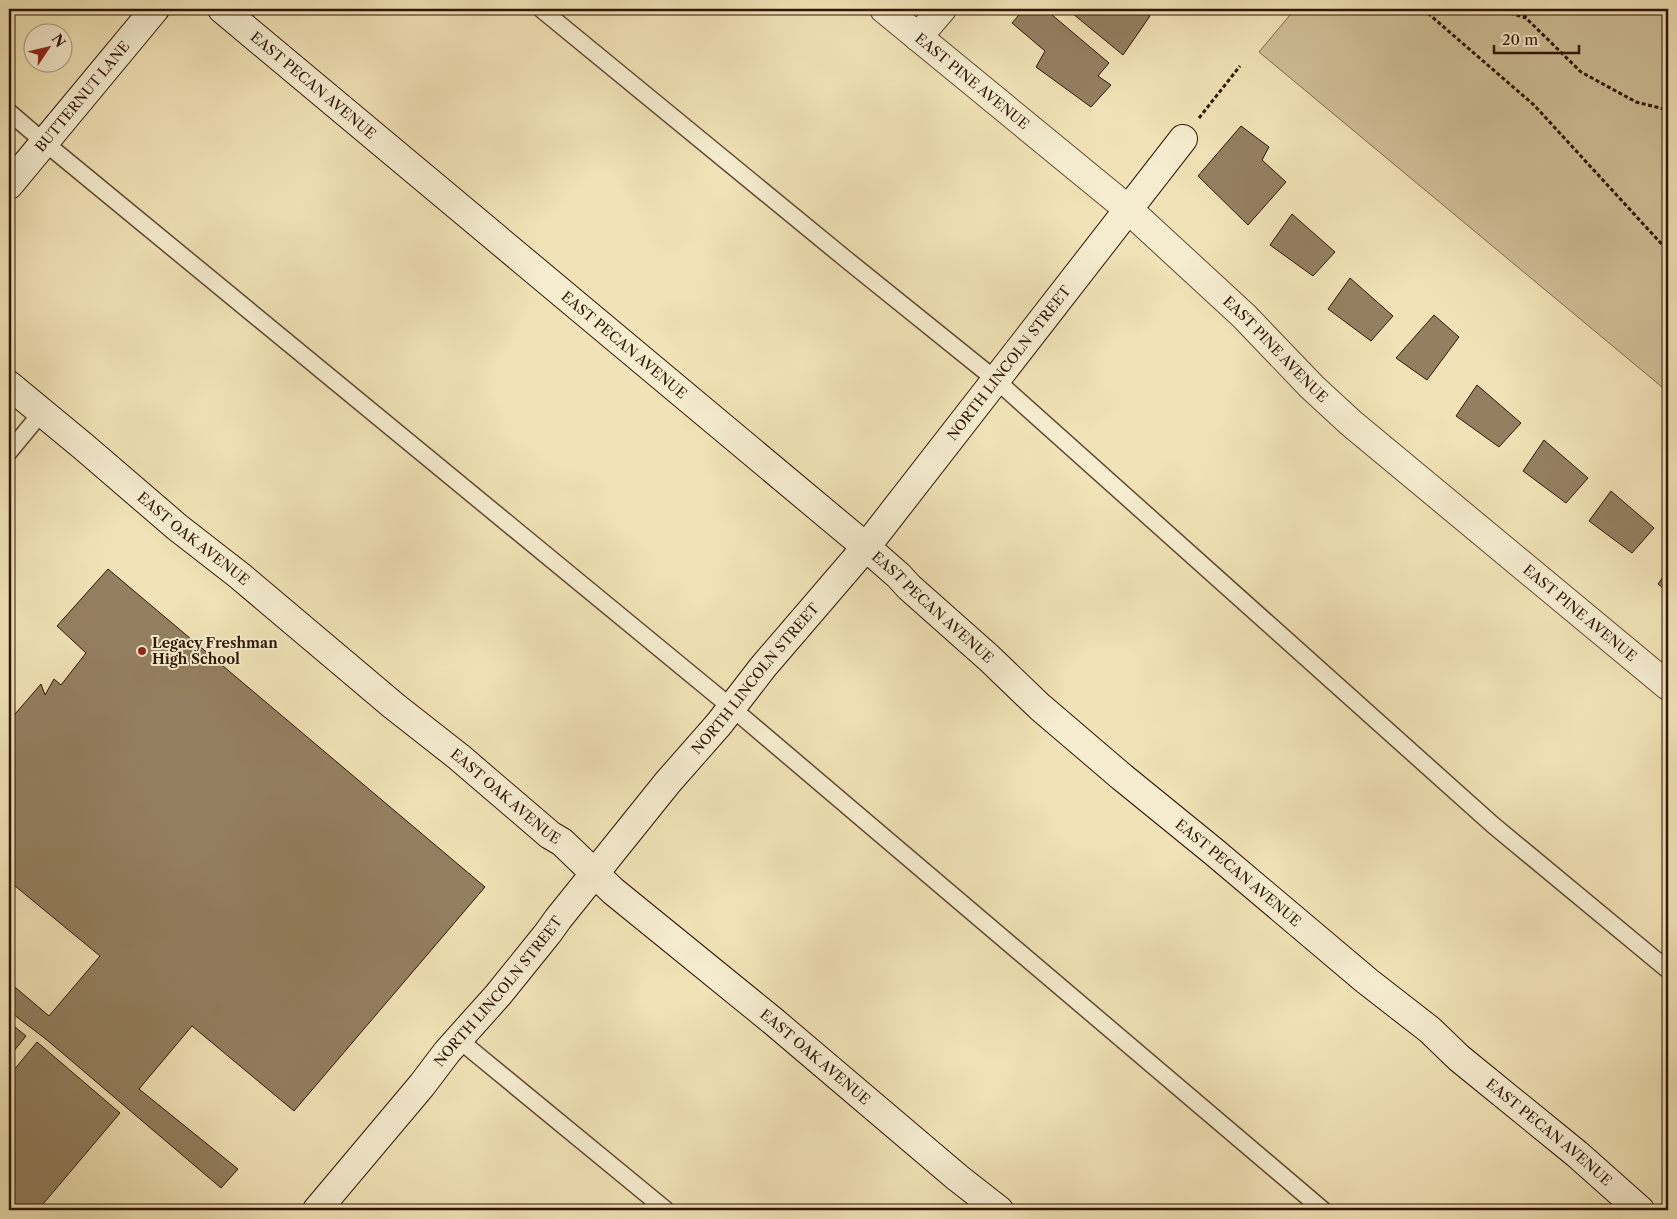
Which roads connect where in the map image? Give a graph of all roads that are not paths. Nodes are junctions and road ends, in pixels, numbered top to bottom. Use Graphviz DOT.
graph roads {
  1 [pos="155,9"];
  2 [pos="222,9"];
  3 [pos="541,9"];
  4 [pos="884,9"];
  5 [pos="942,9"];
  6 [pos="918,37"];
  7 [pos="9,112"];
  8 [pos="1183,139"];
  9 [pos="44,142"];
  10 [pos="9,185"];
  11 [pos="1129,210"];
  12 [pos="996,380"];
  13 [pos="9,385"];
  14 [pos="42,412"];
  15 [pos="9,452"];
  16 [pos="866,547"];
  17 [pos="1668,686"];
  18 [pos="732,708"];
  19 [pos="595,874"];
  20 [pos="1668,970"];
  21 [pos="458,1039"];
  22 [pos="327,1207"];
  23 [pos="666,1210"];
  24 [pos="999,1210"];
  25 [pos="1323,1210"];
  26 [pos="1640,1210"];
  1 -- 9 [label="street, BUTTERNUT LANE"];
  2 -- 16 [label="street, EAST PECAN AVENUE"];
  3 -- 12 [label="lane"];
  4 -- 6 [label="street, EAST PINE AVENUE"];
  5 -- 6 [label="street"];
  6 -- 11 [label="street, EAST PINE AVENUE"];
  7 -- 9 [label="lane"];
  8 -- 11 [label="street, NORTH LINCOLN STREET"];
  9 -- 10 [label="street, BUTTERNUT LANE"];
  9 -- 18 [label="lane"];
  11 -- 12 [label="street, NORTH LINCOLN STREET"];
  11 -- 17 [label="street, EAST PINE AVENUE"];
  12 -- 16 [label="street, NORTH LINCOLN STREET"];
  12 -- 20 [label="lane"];
  13 -- 14 [label="street, EAST OAK AVENUE"];
  14 -- 15 [label="lane"];
  14 -- 19 [label="street, EAST OAK AVENUE"];
  16 -- 18 [label="street, NORTH LINCOLN STREET"];
  16 -- 26 [label="street, EAST PECAN AVENUE"];
  18 -- 19 [label="street, NORTH LINCOLN STREET"];
  18 -- 25 [label="lane"];
  19 -- 21 [label="street, NORTH LINCOLN STREET"];
  19 -- 24 [label="street, EAST OAK AVENUE"];
  21 -- 22 [label="street, NORTH LINCOLN STREET"];
  21 -- 23 [label="lane"];
}
